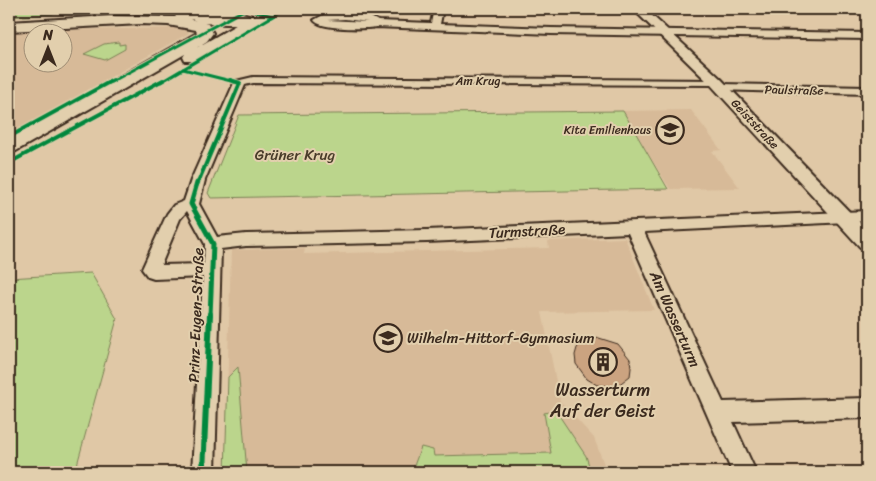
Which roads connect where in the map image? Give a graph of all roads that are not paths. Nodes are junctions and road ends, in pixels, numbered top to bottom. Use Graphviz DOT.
graph roads {
  1 [pos="276,9"];
  2 [pos="438,9"];
  3 [pos="639,9"];
  4 [pos="248,16"];
  5 [pos="168,21"];
  6 [pos="9,22"];
  7 [pos="376,24"];
  8 [pos="9,26"];
  9 [pos="435,27"];
  10 [pos="665,32"];
  11 [pos="867,36"];
  12 [pos="201,38"];
  13 [pos="719,85"];
  14 [pos="867,91"];
  15 [pos="9,147"];
  16 [pos="9,157"];
  17 [pos="191,204"];
  18 [pos="841,216"];
  19 [pos="867,216"];
  20 [pos="633,226"];
  21 [pos="867,242"];
  22 [pos="213,244"];
  23 [pos="211,270"];
  24 [pos="867,408"];
  25 [pos="717,412"];
  26 [pos="202,472"];
  27 [pos="744,472"];
  1 -- 4 [label="main road"];
  2 -- 9 [label="street"];
  3 -- 10 [label="street, Geiststraße"];
  4 -- 5 [label="main road"];
  4 -- 6 [label="main road"];
  4 -- 12 [label="main road"];
  4 -- 16 [label="main road"];
  5 -- 8 [label="main road"];
  5 -- 12 [label="main road"];
  7 -- 9 [label="street"];
  9 -- 10 [label="street"];
  10 -- 11 [label="street"];
  10 -- 13 [label="street, Geiststraße"];
  12 -- 15 [label="main road"];
  13 -- 14 [label="street, Paulstraße"];
  13 -- 17 [label="street, Am Krug"];
  13 -- 18 [label="street, Geiststraße"];
  17 -- 22 [label="street, Prinz-Eugen-Straße"];
  17 -- 23 [label="street, Prinz-Eugen-Straße"];
  18 -- 19 [label="street, Turmstraße"];
  18 -- 20 [label="street, Turmstraße"];
  18 -- 21 [label="street, Geiststraße"];
  20 -- 22 [label="street, Turmstraße"];
  20 -- 25 [label="street, Am Wasserturm"];
  22 -- 23 [label="street, Prinz-Eugen-Straße"];
  23 -- 26 [label="street, Prinz-Eugen-Straße"];
  24 -- 25 [label="street"];
  25 -- 27 [label="street, Am Wasserturm"];
}
